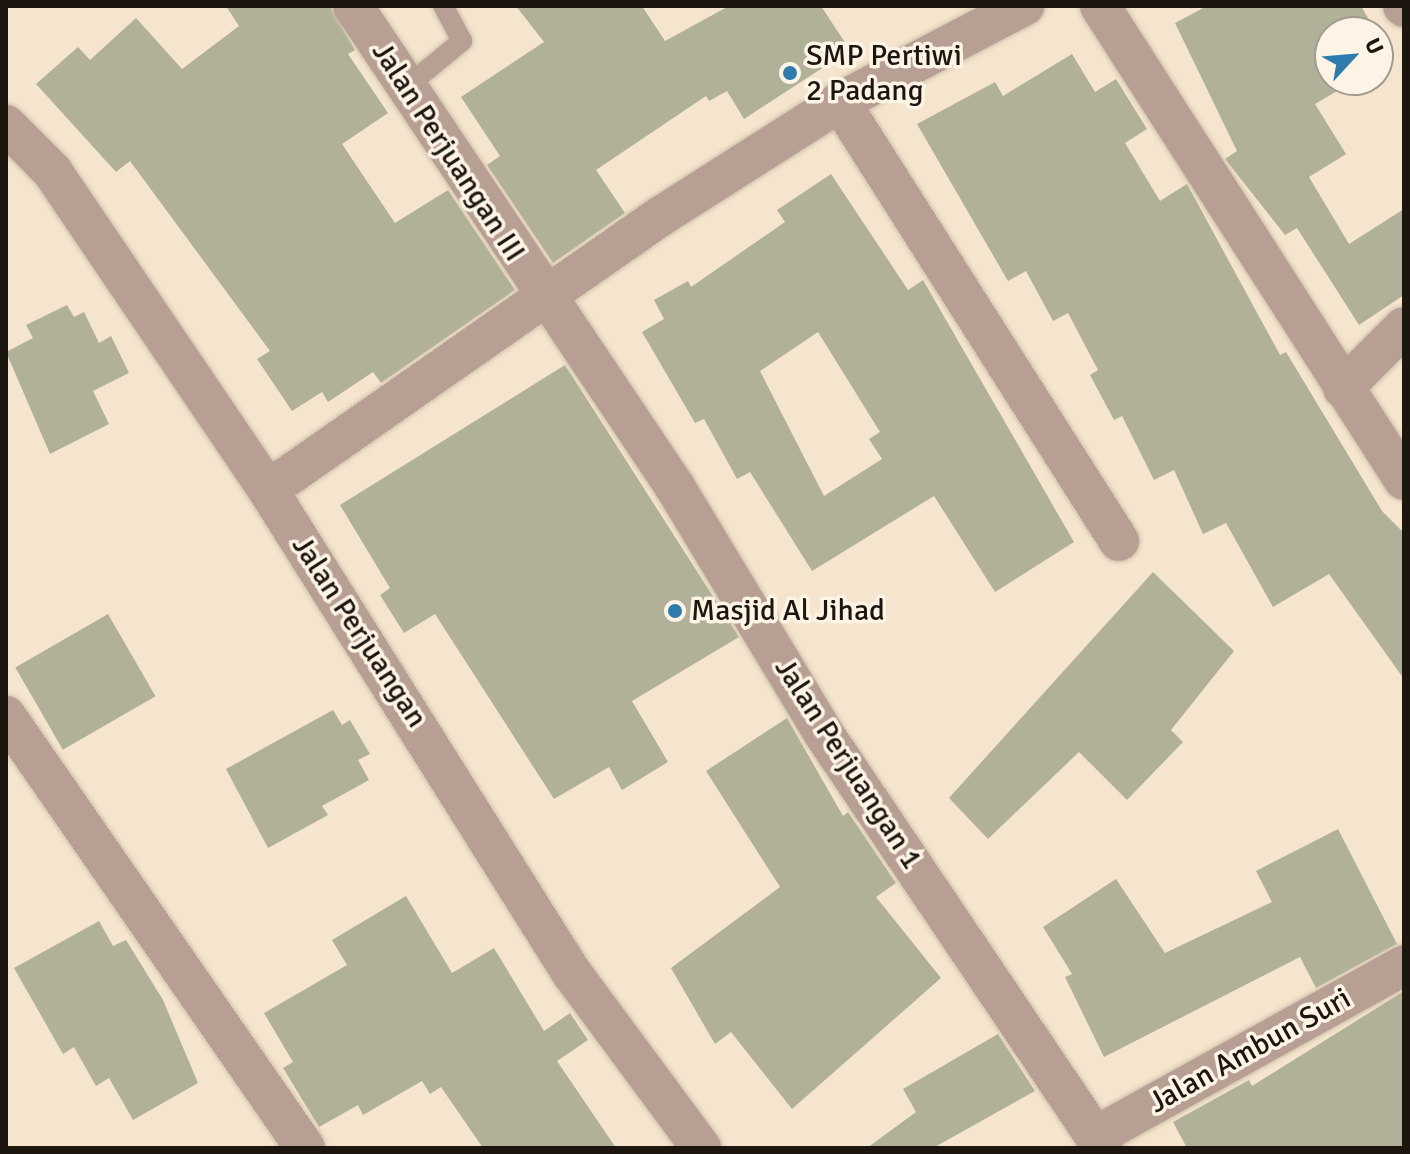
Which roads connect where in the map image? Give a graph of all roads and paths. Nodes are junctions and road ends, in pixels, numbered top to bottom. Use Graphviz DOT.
graph roads {
  1 [pos="353,6"];
  2 [pos="443,6"];
  3 [pos="1100,6"];
  4 [pos="1007,10"];
  5 [pos="405,88"];
  6 [pos="840,102"];
  7 [pos="6,125"];
  8 [pos="543,298"];
  9 [pos="1404,327"];
  10 [pos="1343,388"];
  11 [pos="1404,480"];
  12 [pos="268,490"];
  13 [pos="1119,541"];
  14 [pos="6,716"];
  15 [pos="1404,965"];
  16 [pos="1099,1142"];
  17 [pos="305,1148"];
  18 [pos="701,1148"];
  1 -- 5 [label="street, Jalan Perjuangan III"];
  2 -- 5 [label="lane"];
  3 -- 10 [label="street"];
  4 -- 6 [label="street"];
  5 -- 8 [label="street, Jalan Perjuangan III"];
  6 -- 8 [label="street"];
  6 -- 13 [label="street"];
  7 -- 12 [label="street, Jalan Perjuangan"];
  8 -- 12 [label="street"];
  8 -- 16 [label="street, Jalan Perjuangan 1"];
  9 -- 10 [label="street"];
  10 -- 11 [label="street"];
  12 -- 18 [label="street, Jalan Perjuangan"];
  14 -- 17 [label="street"];
  15 -- 16 [label="street, Jalan Ambun Suri"];
}
